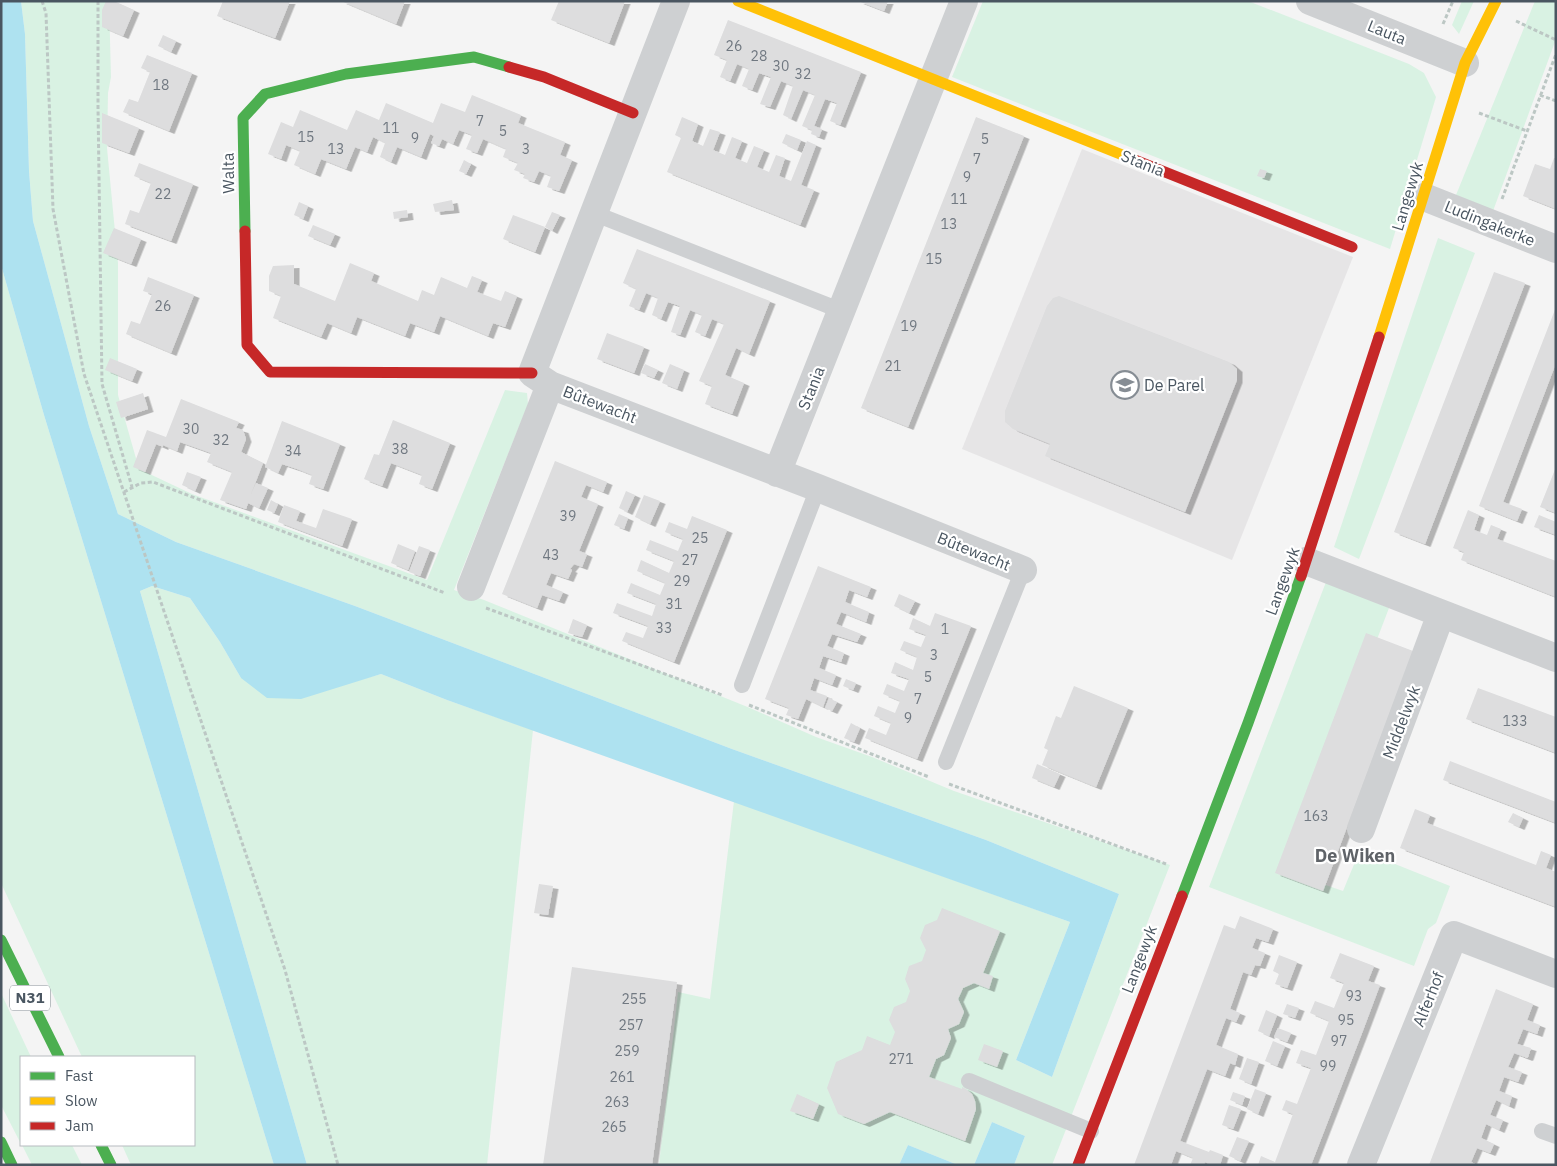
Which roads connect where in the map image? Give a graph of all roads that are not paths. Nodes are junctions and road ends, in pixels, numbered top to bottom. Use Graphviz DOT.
graph roads {
  1 [pos="676,1"];
  2 [pos="738,1"];
  3 [pos="964,1"];
  4 [pos="1310,1"];
  5 [pos="1494,6"];
  6 [pos="1465,64"];
  7 [pos="934,80"];
  8 [pos="633,113"];
  9 [pos="1424,197"];
  10 [pos="594,213"];
  11 [pos="1352,247"];
  12 [pos="1556,249"];
  13 [pos="842,311"];
  14 [pos="541,379"];
  15 [pos="777,473"];
  16 [pos="818,488"];
  17 [pos="1306,561"];
  18 [pos="1023,570"];
  19 [pos="466,595"];
  20 [pos="1442,614"];
  21 [pos="1556,658"];
  22 [pos="742,685"];
  23 [pos="946,762"];
  24 [pos="1361,829"];
  25 [pos="1,940"];
  26 [pos="1556,974"];
  27 [pos="59,1056"];
  28 [pos="968,1081"];
  29 [pos="1091,1131"];
  30 [pos="1,1142"];
  31 [pos="102,1146"];
  32 [pos="12,1165"];
  33 [pos="111,1165"];
  34 [pos="1078,1165"];
  35 [pos="1360,1165"];
  1 -- 8 [label="street, Bûtewacht"];
  2 -- 7 [label="main road, Stania"];
  3 -- 7 [label="street, Stania"];
  4 -- 6 [label="street, Lauta"];
  5 -- 6 [label="main road, Langewyk"];
  6 -- 9 [label="main road, Langewyk"];
  7 -- 11 [label="main road, Stania"];
  7 -- 13 [label="street, Stania"];
  8 -- 10 [label="street, Bûtewacht"];
  8 -- 14 [label="main road, Walta"];
  9 -- 12 [label="street, Ludingakerke"];
  9 -- 17 [label="main road, Langewyk"];
  10 -- 13 [label="lane"];
  10 -- 14 [label="street, Bûtewacht"];
  13 -- 15 [label="street, Stania"];
  14 -- 15 [label="street, Bûtewacht"];
  14 -- 19 [label="street, Bûtewacht"];
  15 -- 16 [label="street, Bûtewacht"];
  16 -- 18 [label="street, Bûtewacht"];
  16 -- 22 [label="lane"];
  17 -- 20 [label="street"];
  17 -- 29 [label="main road, Langewyk"];
  18 -- 23 [label="lane, Bûtewacht"];
  20 -- 21 [label="street"];
  20 -- 24 [label="street, Middelwyk"];
  25 -- 27 [label="main road, N31"];
  26 -- 35 [label="street, Alferhof"];
  28 -- 29 [label="lane"];
  29 -- 34 [label="main road, Langewyk"];
  30 -- 32 [label="main road"];
  31 -- 33 [label="main road"];
}
